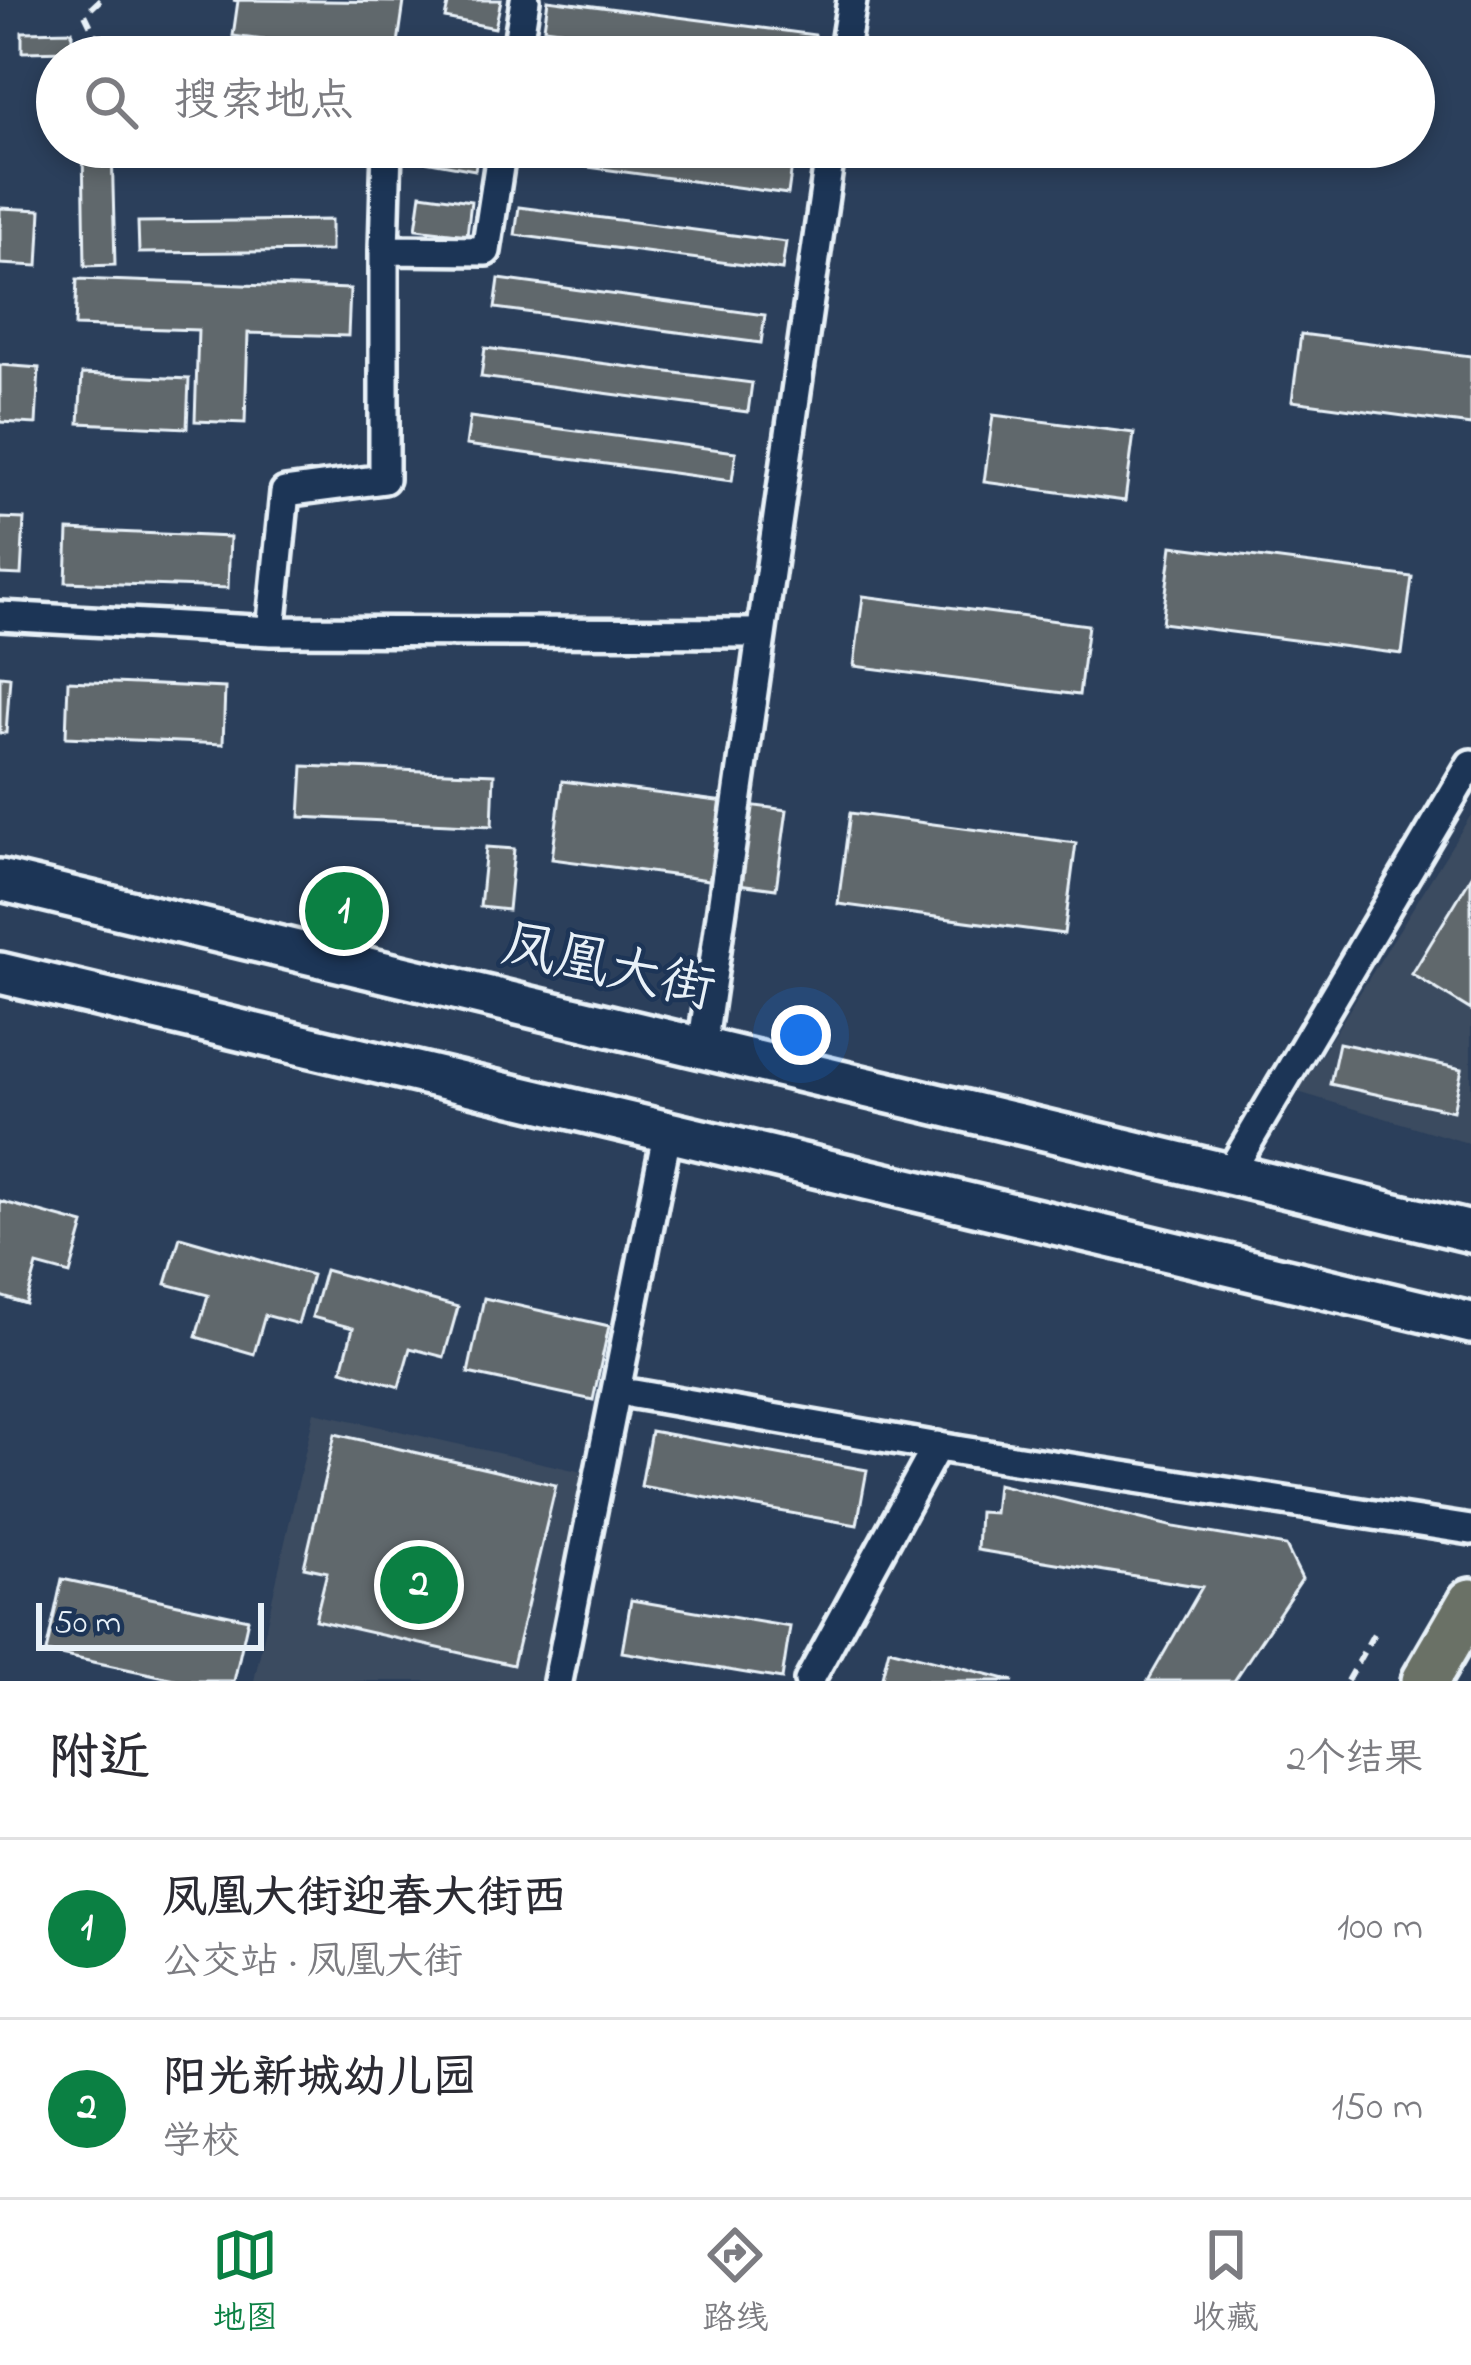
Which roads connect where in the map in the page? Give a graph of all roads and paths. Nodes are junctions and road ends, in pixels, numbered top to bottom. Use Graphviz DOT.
graph roads {
  1 [pos="100,0"];
  2 [pos="525,0"];
  3 [pos="852,0"];
  4 [pos="96,36"];
  5 [pos="519,36"];
  6 [pos="846,36"];
  7 [pos="386,168"];
  8 [pos="499,168"];
  9 [pos="827,168"];
  10 [pos="384,250"];
  11 [pos="0,616"];
  12 [pos="271,631"];
  13 [pos="761,633"];
  14 [pos="1471,764"];
  15 [pos="0,880"];
  16 [pos="0,974"];
  17 [pos="702,1048"];
  18 [pos="668,1135"];
  19 [pos="1229,1174"];
  20 [pos="1471,1232"];
  21 [pos="1471,1323"];
  22 [pos="634,1394"];
  23 [pos="937,1446"];
  24 [pos="1471,1530"];
  25 [pos="1464,1615"];
  26 [pos="1376,1630"];
  27 [pos="558,1681"];
  28 [pos="808,1681"];
  29 [pos="1347,1681"];
  30 [pos="1406,1681"];
  31 [pos="1425,1681"];
  1 -- 4 [label="path"];
  2 -- 5 [label="street"];
  3 -- 6 [label="street"];
  7 -- 10 [label="street"];
  8 -- 10 [label="street"];
  9 -- 13 [label="street"];
  10 -- 12 [label="street"];
  11 -- 12 [label="street"];
  12 -- 13 [label="street"];
  13 -- 17 [label="street"];
  14 -- 19 [label="street"];
  15 -- 17 [label="main road, 凤凰大街"];
  16 -- 18 [label="main road"];
  17 -- 19 [label="main road, 凤凰大街"];
  18 -- 21 [label="main road"];
  18 -- 27 [label="street"];
  19 -- 20 [label="main road, 凤凰大街"];
  22 -- 23 [label="street"];
  23 -- 24 [label="street"];
  23 -- 28 [label="street"];
  25 -- 30 [label="main road"];
  25 -- 31 [label="main road"];
  26 -- 29 [label="path"];
}
